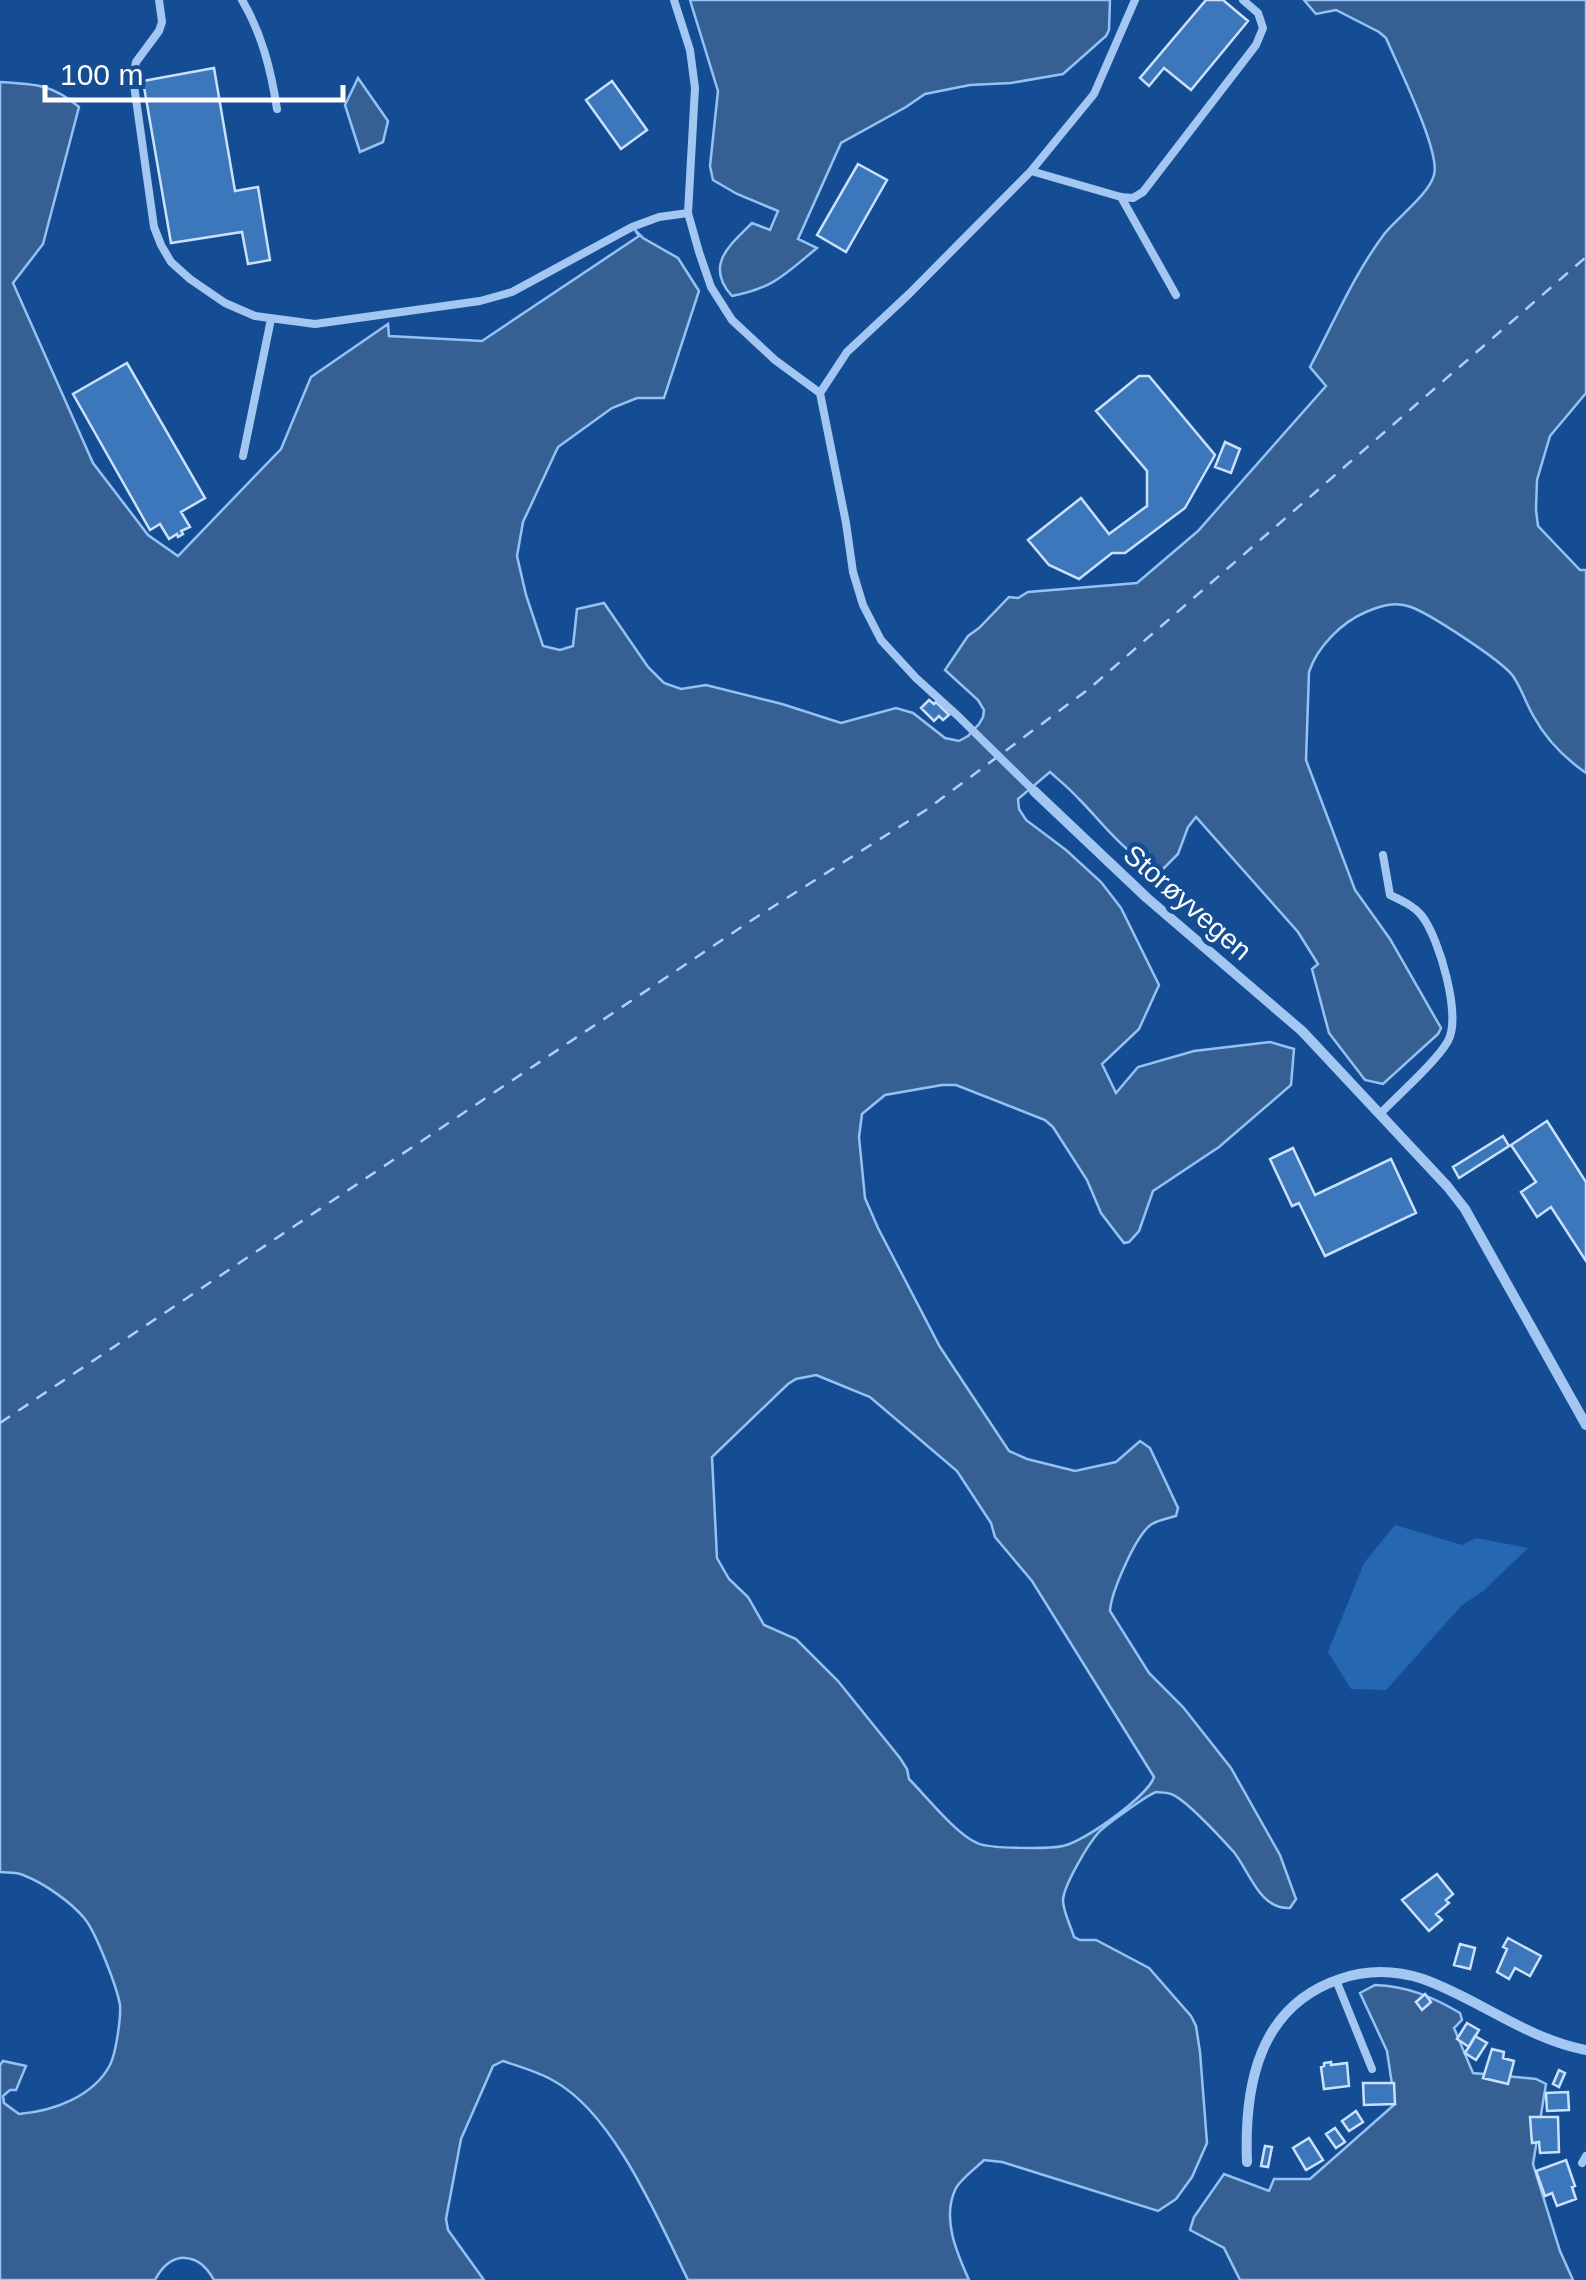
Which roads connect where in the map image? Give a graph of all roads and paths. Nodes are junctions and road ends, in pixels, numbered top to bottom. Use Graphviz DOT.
graph roads {
  1 [pos="159,0"];
  2 [pos="242,0"];
  3 [pos="674,0"];
  4 [pos="1135,0"];
  5 [pos="1242,0"];
  6 [pos="277,109"];
  7 [pos="1031,171"];
  8 [pos="1121,197"];
  9 [pos="688,213"];
  10 [pos="1176,294"];
  11 [pos="271,319"];
  12 [pos="820,393"];
  13 [pos="242,456"];
  14 [pos="1034,792"];
  15 [pos="1382,855"];
  16 [pos="1380,1114"];
  17 [pos="1586,1425"];
  18 [pos="1336,1980"];
  19 [pos="1586,2050"];
  20 [pos="1372,2070"];
  21 [pos="1247,2162"];
  1 -- 11 [label="lane"];
  2 -- 6 [label="lane"];
  3 -- 9 [label="lane"];
  4 -- 7 [label="lane"];
  5 -- 8 [label="lane"];
  7 -- 8 [label="lane"];
  7 -- 12 [label="lane"];
  8 -- 10 [label="lane"];
  9 -- 11 [label="lane"];
  9 -- 12 [label="lane"];
  11 -- 13 [label="lane"];
  12 -- 14 [label="lane, Storøyvegen"];
  14 -- 16 [label="street, Storøyvegen"];
  15 -- 16 [label="lane"];
  16 -- 17 [label="street, Storøyvegen"];
  18 -- 19 [label="street"];
  18 -- 20 [label="lane"];
  18 -- 21 [label="street"];
}
